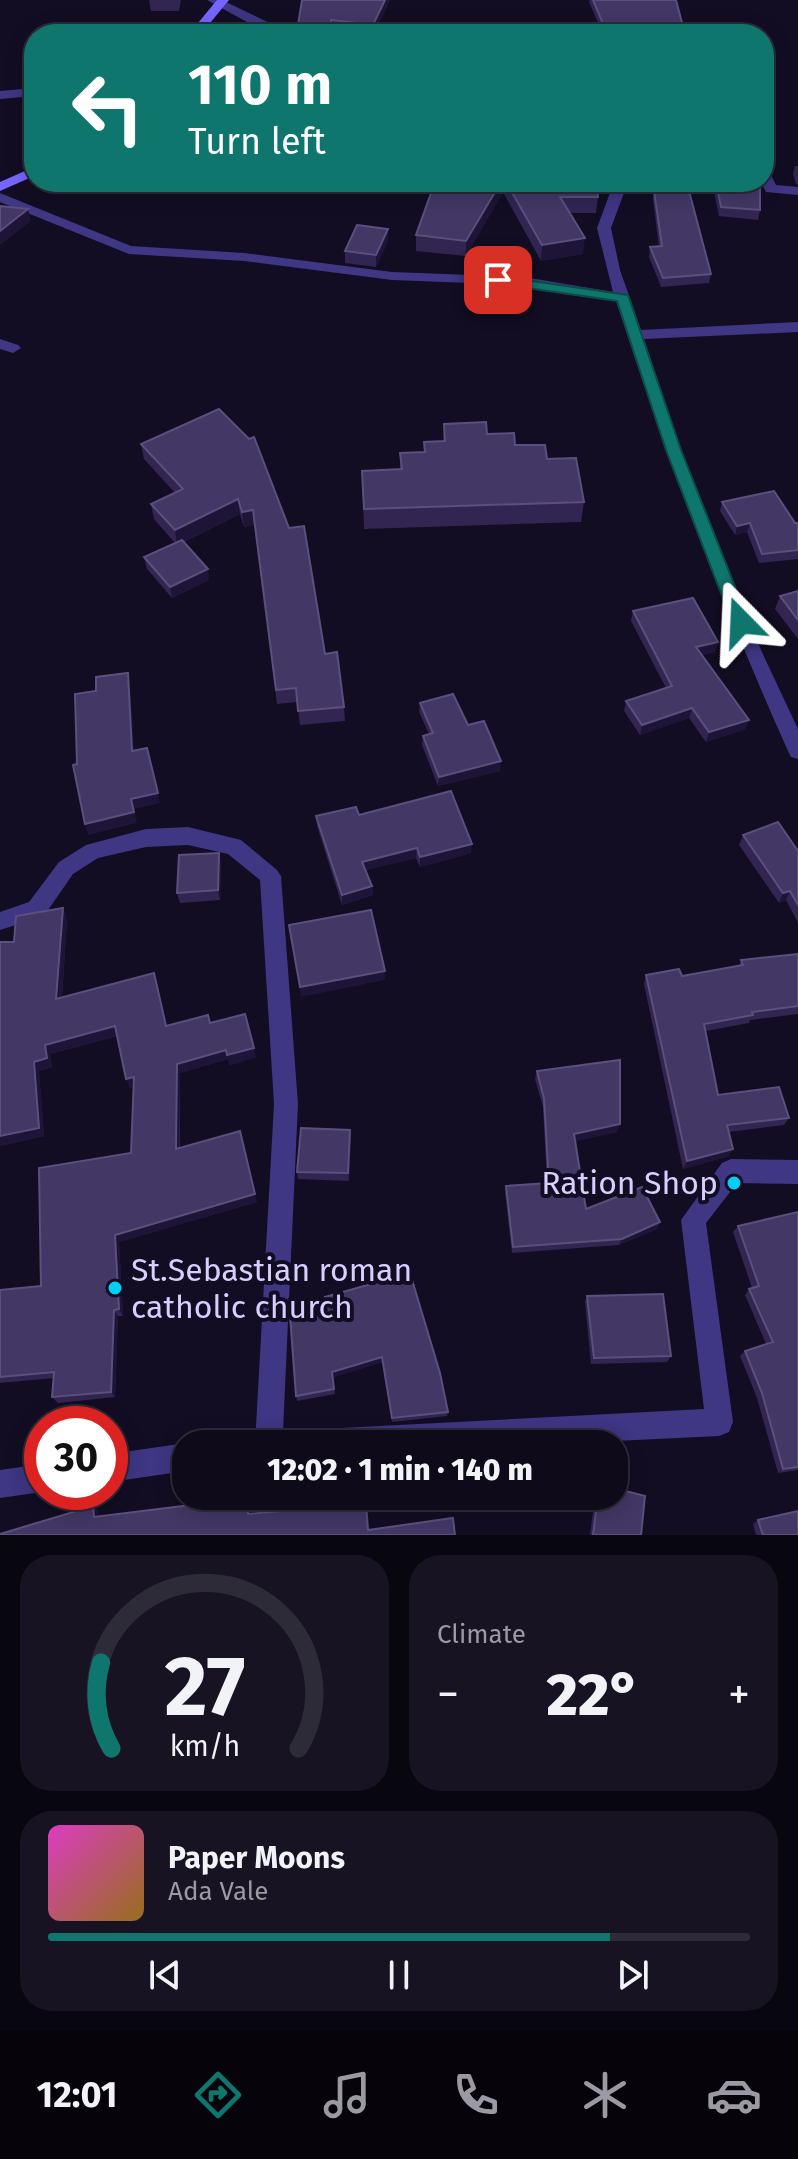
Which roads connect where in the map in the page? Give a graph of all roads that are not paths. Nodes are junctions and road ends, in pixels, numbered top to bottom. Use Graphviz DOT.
graph roads {
  1 [pos="218,2"];
  2 [pos="202,24"];
  3 [pos="265,24"];
  4 [pos="24,93"];
  5 [pos="0,95"];
  6 [pos="24,176"];
  7 [pos="0,187"];
  8 [pos="774,189"];
  9 [pos="798,191"];
  10 [pos="617,192"];
  11 [pos="0,197"];
  12 [pos="623,298"];
  13 [pos="798,327"];
  14 [pos="636,335"];
  15 [pos="798,751"];
  16 [pos="0,921"];
  17 [pos="798,1172"];
  18 [pos="270,1430"];
  19 [pos="562,1430"];
  20 [pos="172,1459"];
  21 [pos="128,1465"];
  22 [pos="24,1481"];
  23 [pos="0,1484"];
  1 -- 2 [label="main road"];
  1 -- 3 [label="street"];
  4 -- 5 [label="street"];
  6 -- 7 [label="main road"];
  8 -- 9 [label="street"];
  10 -- 12 [label="street"];
  11 -- 12 [label="street"];
  12 -- 14 [label="street"];
  13 -- 14 [label="street"];
  14 -- 15 [label="street"];
  16 -- 18 [label="street"];
  17 -- 19 [label="street"];
  20 -- 21 [label="street"];
  22 -- 23 [label="street"];
}
